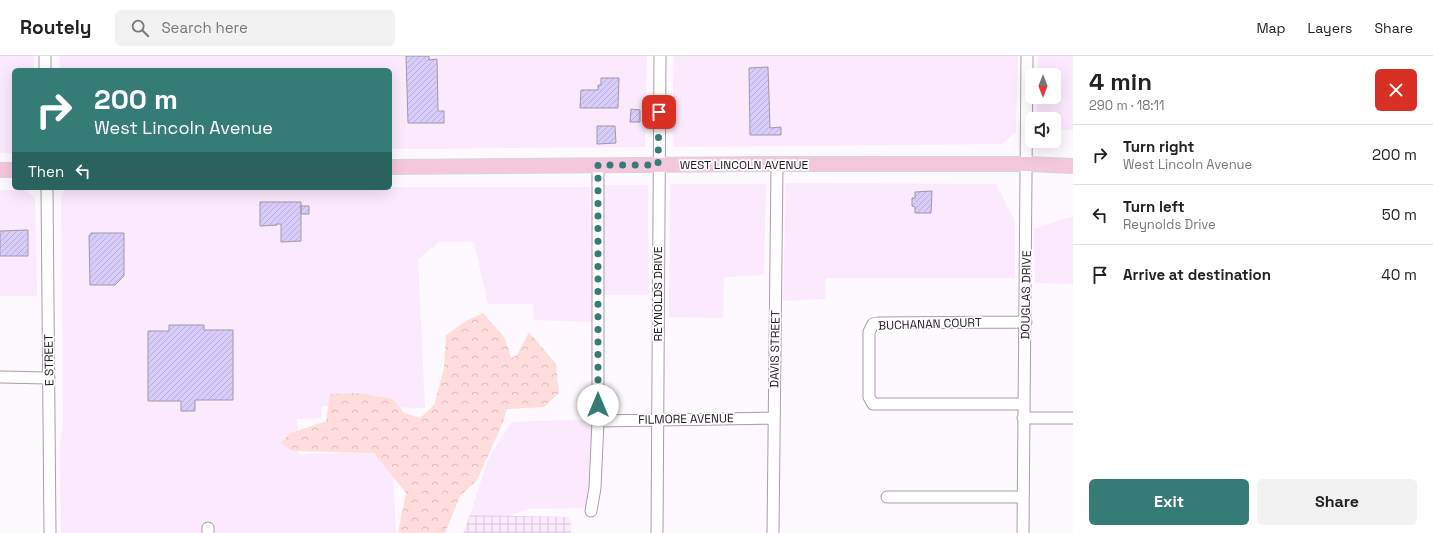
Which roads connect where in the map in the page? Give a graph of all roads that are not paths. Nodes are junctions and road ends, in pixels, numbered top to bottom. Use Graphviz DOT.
graph roads {
  1 [pos="45,56"];
  2 [pos="660,56"];
  3 [pos="1027,56"];
  4 [pos="45,68"];
  5 [pos="1073,159"];
  6 [pos="777,164"];
  7 [pos="1026,164"];
  8 [pos="598,165"];
  9 [pos="658,165"];
  10 [pos="1073,166"];
  11 [pos="392,167"];
  12 [pos="0,170"];
  13 [pos="12,170"];
  14 [pos="47,190"];
  15 [pos="1026,322"];
  16 [pos="0,377"];
  17 [pos="49,378"];
  18 [pos="1023,404"];
  19 [pos="774,418"];
  20 [pos="1023,418"];
  21 [pos="1073,418"];
  22 [pos="658,420"];
  23 [pos="598,421"];
  24 [pos="887,497"];
  25 [pos="1023,497"];
  26 [pos="591,511"];
  27 [pos="50,533"];
  28 [pos="657,533"];
  29 [pos="774,533"];
  30 [pos="1022,533"];
  1 -- 4 [label="street"];
  2 -- 9 [label="street, REYNOLDS DRIVE"];
  3 -- 7 [label="street, DOUGLAS DRIVE"];
  5 -- 7 [label="main road"];
  6 -- 7 [label="main road, WEST LINCOLN AVENUE"];
  6 -- 9 [label="main road, WEST LINCOLN AVENUE"];
  6 -- 19 [label="street, DAVIS STREET"];
  7 -- 10 [label="main road"];
  7 -- 15 [label="street, DOUGLAS DRIVE"];
  8 -- 9 [label="main road, WEST LINCOLN AVENUE"];
  8 -- 11 [label="main road, WEST LINCOLN AVENUE"];
  8 -- 23 [label="street"];
  9 -- 22 [label="street, REYNOLDS DRIVE"];
  12 -- 13 [label="main road"];
  14 -- 17 [label="street, E STREET"];
  15 -- 18 [label="street, DOUGLAS DRIVE"];
  15 -- 18 [label="street, BUCHANAN COURT"];
  16 -- 17 [label="street"];
  17 -- 27 [label="street, E STREET"];
  18 -- 20 [label="street, DOUGLAS DRIVE"];
  19 -- 22 [label="street, FILMORE AVENUE"];
  19 -- 29 [label="street, DAVIS STREET"];
  20 -- 21 [label="street"];
  20 -- 25 [label="street, DOUGLAS DRIVE"];
  22 -- 23 [label="street, FILMORE AVENUE"];
  22 -- 28 [label="street, REYNOLDS DRIVE"];
  23 -- 26 [label="street"];
  24 -- 25 [label="street"];
  25 -- 30 [label="street, DOUGLAS DRIVE"];
}
